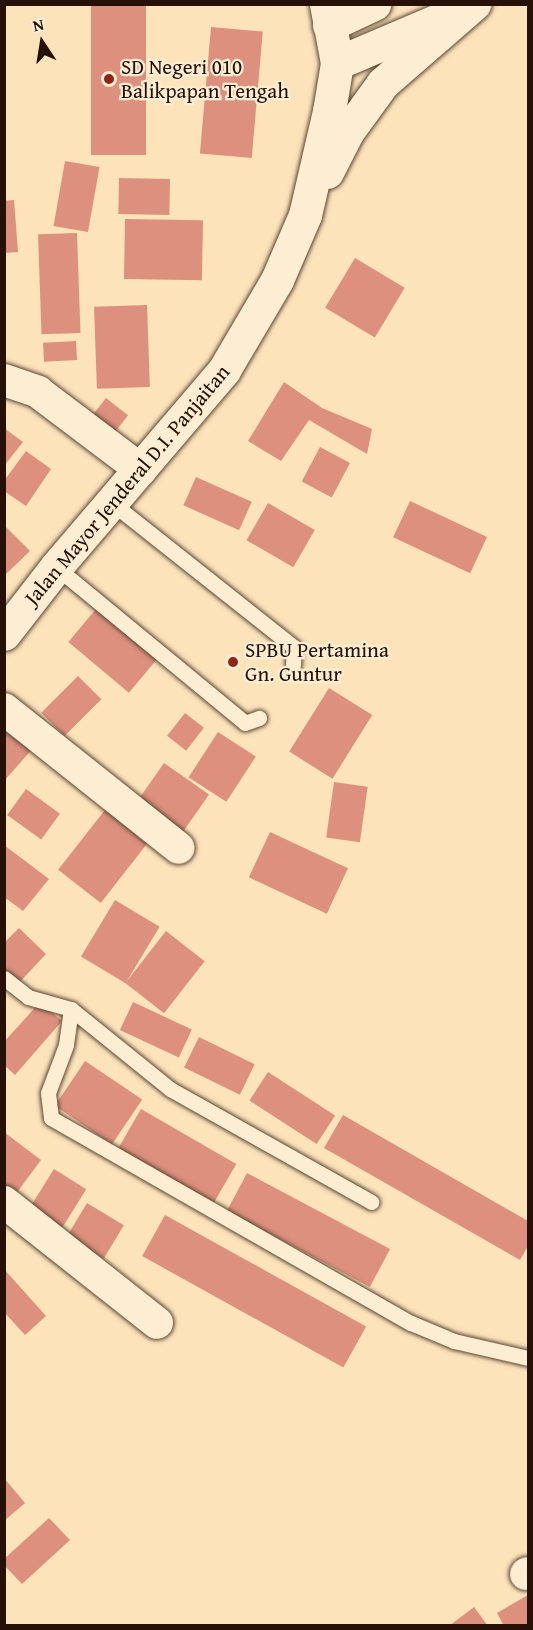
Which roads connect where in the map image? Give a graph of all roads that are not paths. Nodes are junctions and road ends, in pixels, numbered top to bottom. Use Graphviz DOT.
graph roads {
  1 [pos="374,4"];
  2 [pos="474,4"];
  3 [pos="328,15"];
  4 [pos="337,63"];
  5 [pos="304,215"];
  6 [pos="4,380"];
  7 [pos="141,470"];
  8 [pos="112,503"];
  9 [pos="56,567"];
  10 [pos="4,634"];
  11 [pos="293,665"];
  12 [pos="4,709"];
  13 [pos="259,718"];
  14 [pos="179,848"];
  15 [pos="4,978"];
  16 [pos="70,1009"];
  17 [pos="4,1202"];
  18 [pos="371,1202"];
  19 [pos="158,1323"];
  20 [pos="528,1358"];
  1 -- 3 [label="main road"];
  2 -- 4 [label="main road"];
  2 -- 5 [label="main road"];
  3 -- 4 [label="main road"];
  4 -- 5 [label="main road, Jalan Mayor Jenderal D.I. Panjaitan"];
  5 -- 7 [label="main road, Jalan Mayor Jenderal D.I. Panjaitan"];
  6 -- 7 [label="street"];
  7 -- 8 [label="main road, Jalan Mayor Jenderal D.I. Panjaitan"];
  8 -- 9 [label="main road, Jalan Mayor Jenderal D.I. Panjaitan"];
  8 -- 11 [label="lane"];
  9 -- 10 [label="main road, Jalan Mayor Jenderal D.I. Panjaitan"];
  9 -- 13 [label="lane"];
  12 -- 14 [label="street"];
  15 -- 16 [label="lane"];
  16 -- 18 [label="lane"];
  16 -- 20 [label="lane"];
  17 -- 19 [label="street"];
}
